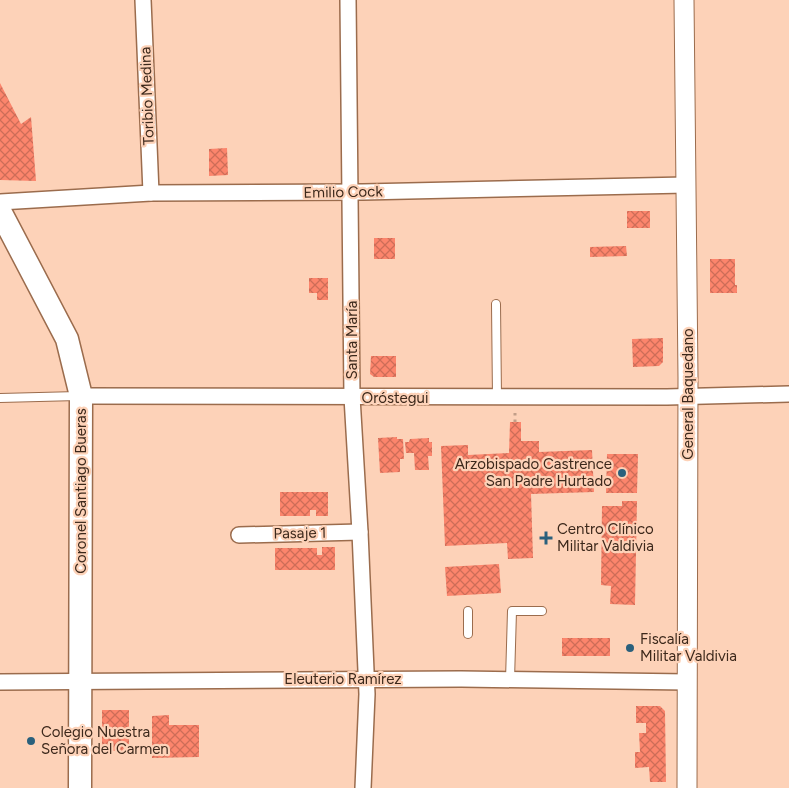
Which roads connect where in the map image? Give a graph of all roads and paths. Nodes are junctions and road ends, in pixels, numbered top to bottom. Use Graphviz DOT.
graph roads {
  1 [pos="143,0"];
  2 [pos="348,0"];
  3 [pos="684,0"];
  4 [pos="686,185"];
  5 [pos="151,193"];
  6 [pos="351,193"];
  7 [pos="0,202"];
  8 [pos="0,211"];
  9 [pos="496,304"];
  10 [pos="789,394"];
  11 [pos="81,396"];
  12 [pos="688,396"];
  13 [pos="0,398"];
  14 [pos="352,398"];
  15 [pos="498,398"];
  16 [pos="360,532"];
  17 [pos="240,535"];
  18 [pos="468,611"];
  19 [pos="542,611"];
  20 [pos="468,634"];
  21 [pos="367,679"];
  22 [pos="510,680"];
  23 [pos="0,682"];
  24 [pos="81,682"];
  25 [pos="687,682"];
  26 [pos="80,788"];
  27 [pos="363,788"];
  28 [pos="687,788"];
  1 -- 5 [label="street, Toribio Medina"];
  2 -- 6 [label="street, Santa María"];
  3 -- 4 [label="street, General Baquedano"];
  4 -- 6 [label="street, Emilio Cock"];
  4 -- 12 [label="street, General Baquedano"];
  5 -- 6 [label="street, Emilio Cock"];
  5 -- 7 [label="street, Emilio Cock"];
  6 -- 14 [label="street, Santa María"];
  8 -- 11 [label="main road, Coronel Santiago Bueras"];
  9 -- 15 [label="lane"];
  10 -- 12 [label="street, Oróstegui"];
  11 -- 13 [label="lane, Oróstegui"];
  11 -- 14 [label="street, Oróstegui"];
  11 -- 24 [label="main road, Coronel Santiago Bueras"];
  12 -- 15 [label="street, Oróstegui"];
  12 -- 25 [label="street, General Baquedano"];
  14 -- 15 [label="street, Oróstegui"];
  14 -- 16 [label="street, Santa María"];
  16 -- 17 [label="street, Pasaje 1"];
  16 -- 21 [label="street, Santa María"];
  18 -- 20 [label="lane"];
  19 -- 22 [label="lane"];
  21 -- 22 [label="street, Eleuterio Ramírez"];
  21 -- 24 [label="street, Eleuterio Ramírez"];
  21 -- 27 [label="street, Santa María"];
  22 -- 25 [label="street, Eleuterio Ramírez"];
  23 -- 24 [label="street, Eleuterio Ramírez"];
  24 -- 26 [label="main road, Coronel Santiago Bueras"];
  25 -- 28 [label="street, General Baquedano"];
}
